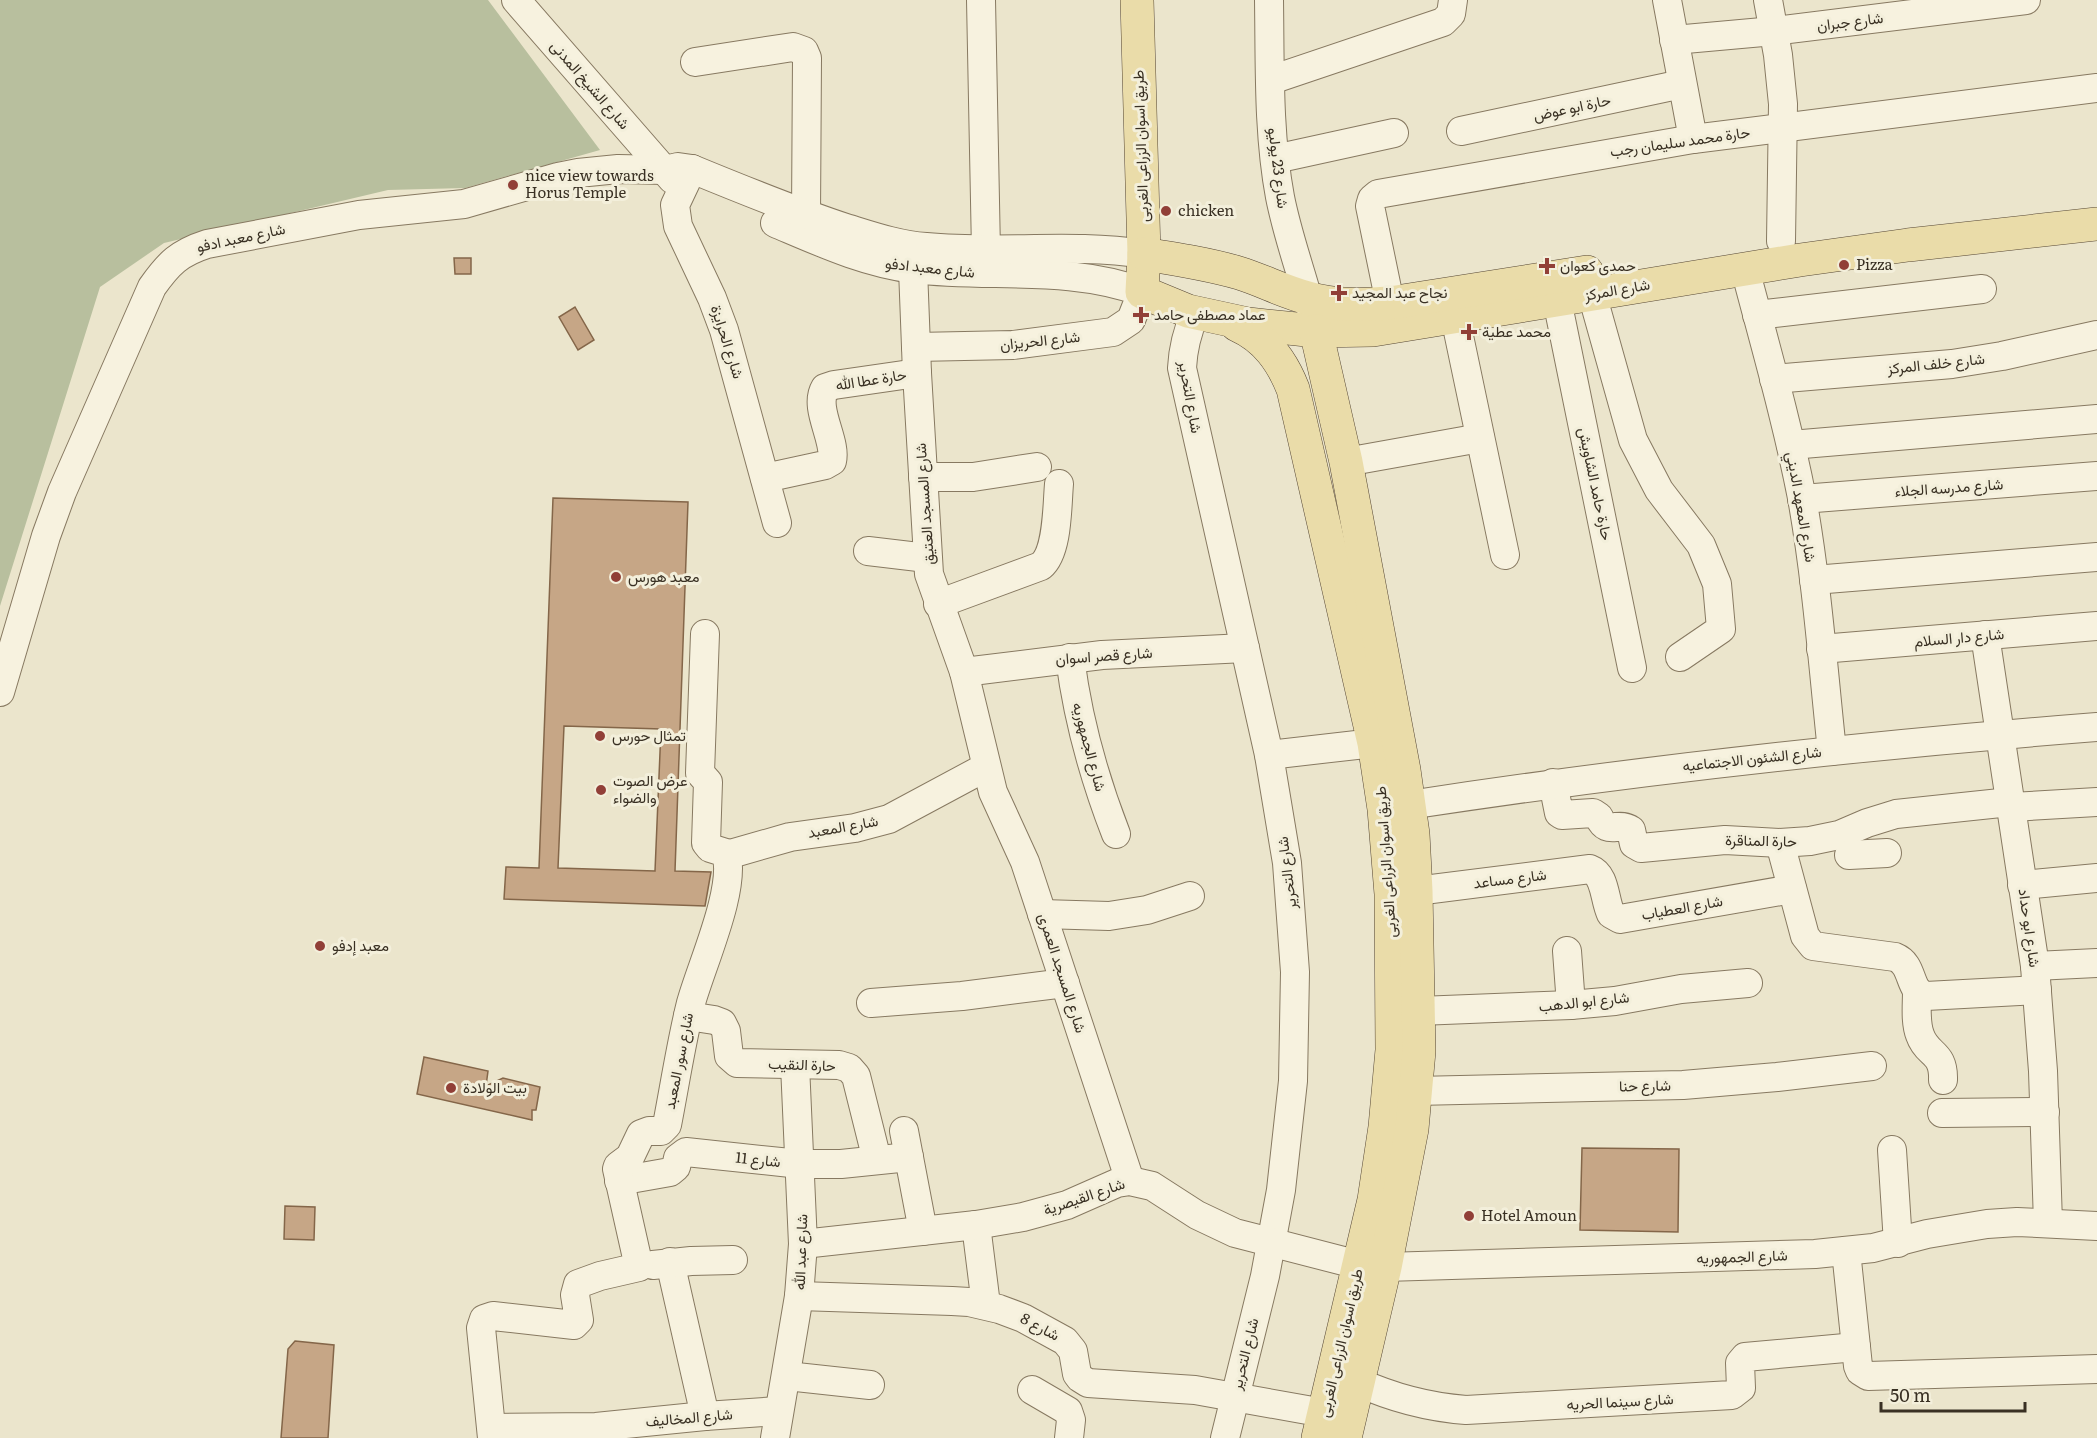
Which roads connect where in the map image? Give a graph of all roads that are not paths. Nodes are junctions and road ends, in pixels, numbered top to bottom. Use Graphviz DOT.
graph roads {
  1 [pos="516,0"];
  2 [pos="981,0"];
  3 [pos="1137,0"];
  4 [pos="1269,0"];
  5 [pos="1453,0"];
  6 [pos="1667,0"];
  7 [pos="1768,0"];
  8 [pos="2026,0"];
  9 [pos="1773,31"];
  10 [pos="1674,40"];
  11 [pos="695,62"];
  12 [pos="1271,80"];
  13 [pos="1682,84"];
  14 [pos="2097,88"];
  15 [pos="1783,129"];
  16 [pos="1461,131"];
  17 [pos="1394,133"];
  18 [pos="1693,139"];
  19 [pos="1275,159"];
  20 [pos="680,175"];
  21 [pos="2097,202"];
  22 [pos="806,215"];
  23 [pos="2097,224"];
  24 [pos="1781,241"];
  25 [pos="986,251"];
  26 [pos="1144,254"];
  27 [pos="913,269"];
  28 [pos="1745,269"];
  29 [pos="1598,285"];
  30 [pos="1982,289"];
  31 [pos="1142,292"];
  32 [pos="1308,298"];
  33 [pos="1557,300"];
  34 [pos="1390,303"];
  35 [pos="1757,315"];
  36 [pos="1210,317"];
  37 [pos="1455,317"];
  38 [pos="1316,331"];
  39 [pos="2097,335"];
  40 [pos="916,360"];
  41 [pos="1774,379"];
  42 [pos="2097,419"];
  43 [pos="1480,438"];
  44 [pos="1791,446"];
  45 [pos="1346,462"];
  46 [pos="1037,466"];
  47 [pos="2097,476"];
  48 [pos="923,477"];
  49 [pos="765,478"];
  50 [pos="1059,484"];
  51 [pos="1802,499"];
  52 [pos="777,523"];
  53 [pos="868,552"];
  54 [pos="1506,555"];
  55 [pos="2097,557"];
  56 [pos="927,558"];
  57 [pos="1814,580"];
  58 [pos="938,603"];
  59 [pos="2097,626"];
  60 [pos="705,634"];
  61 [pos="1985,635"];
  62 [pos="1245,648"];
  63 [pos="1821,649"];
  64 [pos="1680,657"];
  65 [pos="1070,658"];
  66 [pos="1632,668"];
  67 [pos="964,672"];
  68 [pos="0,692"];
  69 [pos="2097,727"];
  70 [pos="2000,734"];
  71 [pos="1374,743"];
  72 [pos="1832,751"];
  73 [pos="1269,755"];
  74 [pos="986,767"];
  75 [pos="1553,783"];
  76 [pos="2097,802"];
  77 [pos="2010,804"];
  78 [pos="1409,805"];
  79 [pos="1116,834"];
  80 [pos="1780,843"];
  81 [pos="1853,847"];
  82 [pos="1887,853"];
  83 [pos="727,855"];
  84 [pos="1600,878"];
  85 [pos="2097,879"];
  86 [pos="2022,885"];
  87 [pos="1792,889"];
  88 [pos="1416,891"];
  89 [pos="1190,896"];
  90 [pos="1042,914"];
  91 [pos="1568,951"];
  92 [pos="2097,963"];
  93 [pos="2036,978"];
  94 [pos="1065,983"];
  95 [pos="1748,983"];
  96 [pos="1917,991"];
  97 [pos="871,1003"];
  98 [pos="1571,1005"];
  99 [pos="1419,1011"];
  100 [pos="688,1016"];
  101 [pos="1406,1051"];
  102 [pos="795,1065"];
  103 [pos="1872,1066"];
  104 [pos="1943,1080"];
  105 [pos="1416,1091"];
  106 [pos="2045,1112"];
  107 [pos="1942,1113"];
  108 [pos="1892,1150"];
  109 [pos="877,1160"];
  110 [pos="800,1164"];
  111 [pos="619,1181"];
  112 [pos="1130,1181"];
  113 [pos="2048,1223"];
  114 [pos="976,1225"];
  115 [pos="2097,1226"];
  116 [pos="923,1231"];
  117 [pos="1898,1243"];
  118 [pos="803,1244"];
  119 [pos="1272,1244"];
  120 [pos="1846,1251"];
  121 [pos="733,1260"];
  122 [pos="670,1262"];
  123 [pos="1372,1266"];
  124 [pos="639,1267"];
  125 [pos="799,1296"];
  126 [pos="986,1305"];
  127 [pos="1856,1347"];
  128 [pos="2097,1369"];
  129 [pos="787,1376"];
  130 [pos="1358,1382"];
  131 [pos="870,1385"];
  132 [pos="1032,1390"];
  133 [pos="1235,1397"];
  134 [pos="705,1416"];
  135 [pos="777,1425"];
  136 [pos="1321,1426"];
  137 [pos="492,1433"];
  138 [pos="1069,1438"];
  139 [pos="1225,1438"];
  140 [pos="1345,1438"];
  1 -- 20 [label="street, شارع الشيخ المدنى"];
  2 -- 25 [label="street"];
  3 -- 26 [label="main road, طريق اسوان الزراعى الغربى"];
  4 -- 12 [label="street, شارع 23 يوليو"];
  5 -- 12 [label="street"];
  6 -- 10 [label="street"];
  7 -- 9 [label="street"];
  8 -- 9 [label="street, شارع جبران"];
  9 -- 10 [label="street, شارع جبران"];
  9 -- 15 [label="street"];
  10 -- 13 [label="street"];
  11 -- 22 [label="street"];
  12 -- 19 [label="street, شارع 23 يوليو"];
  13 -- 16 [label="street, حارة ابو عوض"];
  13 -- 18 [label="street"];
  14 -- 15 [label="street, حارة محمد سليمان رجب"];
  15 -- 18 [label="street, حارة محمد سليمان رجب"];
  15 -- 24 [label="street"];
  17 -- 19 [label="street"];
  18 -- 34 [label="street, حارة محمد سليمان رجب"];
  19 -- 32 [label="street, شارع 23 يوليو"];
  20 -- 22 [label="street, شارع معبد ادفو"];
  20 -- 27 [label="street, شارع معبد ادفو"];
  20 -- 49 [label="street, شارع الحرايزة"];
  20 -- 68 [label="street, شارع معبد ادفو"];
  21 -- 24 [label="main road, شارع المركز"];
  22 -- 25 [label="street, شارع معبد ادفو"];
  23 -- 28 [label="main road, شارع المركز"];
  24 -- 29 [label="main road, شارع المركز"];
  25 -- 26 [label="street, شارع معبد ادفو"];
  26 -- 31 [label="main road, طريق اسوان الزراعى الغربى"];
  26 -- 32 [label="main road, شارع المركز"];
  27 -- 31 [label="street, شارع معبد ادفو"];
  27 -- 40 [label="street, شارع المسجد العتيق"];
  28 -- 29 [label="main road, شارع المركز"];
  28 -- 35 [label="street, شارع المعهد الديني"];
  29 -- 33 [label="main road, شارع المركز"];
  29 -- 34 [label="main road, شارع المركز"];
  29 -- 64 [label="street"];
  30 -- 35 [label="street"];
  31 -- 36 [label="main road, شارع المركز"];
  31 -- 40 [label="street, شارع الحريزان"];
  32 -- 34 [label="main road, شارع المركز"];
  32 -- 38 [label="street, شارع 23 يوليو"];
  33 -- 37 [label="main road, شارع المركز"];
  33 -- 66 [label="street, حارة حامد الشاويش"];
  35 -- 41 [label="street, شارع المعهد الديني"];
  36 -- 38 [label="main road, شارع المركز"];
  36 -- 62 [label="street, شارع التحرير"];
  36 -- 71 [label="main road, طريق اسوان الزراعى الغربى"];
  37 -- 38 [label="main road, شارع المركز"];
  37 -- 43 [label="street"];
  38 -- 45 [label="main road, طريق اسوان الزراعى الغربى"];
  39 -- 41 [label="street, شارع خلف المركز"];
  40 -- 48 [label="street, شارع المسجد العتيق"];
  40 -- 49 [label="street, حارة عطا الله"];
  41 -- 44 [label="street, شارع المعهد الديني"];
  42 -- 44 [label="street"];
  43 -- 45 [label="street"];
  43 -- 54 [label="street"];
  44 -- 51 [label="street, شارع المعهد الديني"];
  45 -- 78 [label="main road, طريق اسوان الزراعى الغربى"];
  46 -- 48 [label="street"];
  47 -- 51 [label="street, شارع مدرسه الجلاء"];
  48 -- 56 [label="street, شارع المسجد العتيق"];
  49 -- 52 [label="street, شارع الحرايزة"];
  50 -- 58 [label="street"];
  51 -- 57 [label="street, شارع المعهد الديني"];
  53 -- 56 [label="street"];
  55 -- 57 [label="street"];
  56 -- 58 [label="street, شارع المسجد العتيق"];
  57 -- 63 [label="street, شارع المعهد الديني"];
  58 -- 67 [label="street, شارع المسجد العتيق"];
  59 -- 61 [label="street, شارع دار السلام"];
  60 -- 83 [label="street"];
  61 -- 63 [label="street, شارع دار السلام"];
  61 -- 70 [label="street, شارع ابو حداد"];
  62 -- 65 [label="street, شارع قصر اسوان"];
  62 -- 73 [label="street, شارع التحرير"];
  63 -- 72 [label="street, شارع المعهد الديني"];
  65 -- 67 [label="street, شارع قصر اسوان"];
  65 -- 79 [label="street, شارع الجمهوريه"];
  67 -- 74 [label="street, شارع المسجد العتيق"];
  69 -- 70 [label="street, شارع الشئون الاجتماعيه"];
  70 -- 72 [label="street, شارع الشئون الاجتماعيه"];
  70 -- 77 [label="street, شارع ابو حداد"];
  71 -- 73 [label="street"];
  71 -- 101 [label="main road, طريق اسوان الزراعى الغربى"];
  72 -- 75 [label="street, شارع الشئون الاجتماعيه"];
  73 -- 119 [label="street, شارع التحرير"];
  74 -- 83 [label="street, شارع المعبد"];
  74 -- 90 [label="street, شارع المسجد العمرى"];
  75 -- 78 [label="street, شارع الشئون الاجتماعيه"];
  75 -- 80 [label="street, حارة المناقرة"];
  76 -- 77 [label="street, حارة المناقرة"];
  77 -- 81 [label="street, حارة المناقرة"];
  77 -- 86 [label="street, شارع ابو حداد"];
  78 -- 88 [label="main road, طريق اسوان الزراعى الغربى"];
  80 -- 81 [label="street, حارة المناقرة"];
  80 -- 87 [label="street"];
  81 -- 82 [label="street"];
  83 -- 100 [label="street, شارع سور المعبد"];
  84 -- 87 [label="street, شارع العطياب"];
  84 -- 88 [label="street, شارع مساعد"];
  85 -- 86 [label="street"];
  86 -- 93 [label="street, شارع ابو حداد"];
  87 -- 96 [label="street"];
  88 -- 99 [label="main road, طريق اسوان الزراعى الغربى"];
  89 -- 90 [label="street"];
  90 -- 94 [label="street, شارع المسجد العمرى"];
  91 -- 98 [label="street"];
  92 -- 93 [label="street"];
  93 -- 96 [label="street"];
  93 -- 106 [label="street, شارع ابو حداد"];
  94 -- 97 [label="street"];
  94 -- 112 [label="street, شارع المسجد العمرى"];
  95 -- 98 [label="street, شارع ابو الدهب"];
  96 -- 104 [label="street"];
  98 -- 99 [label="street, شارع ابو الدهب"];
  99 -- 101 [label="main road, طريق اسوان الزراعى الغربى"];
  100 -- 102 [label="street, حارة النقيب"];
  100 -- 111 [label="street, شارع سور المعبد"];
  101 -- 105 [label="main road, طريق اسوان الزراعى الغربى"];
  101 -- 123 [label="main road, طريق اسوان الزراعى الغربى"];
  102 -- 109 [label="street, حارة النقيب"];
  102 -- 110 [label="street, شارع عبد الله"];
  103 -- 105 [label="street, شارع حنا"];
  105 -- 123 [label="main road, طريق اسوان الزراعى الغربى"];
  106 -- 107 [label="street"];
  106 -- 113 [label="street, شارع ابو حداد"];
  108 -- 117 [label="street"];
  109 -- 110 [label="street, شارع 11"];
  109 -- 116 [label="street, شارع 11"];
  110 -- 111 [label="street, شارع 11"];
  110 -- 118 [label="street, شارع عبد الله"];
  111 -- 124 [label="street"];
  112 -- 114 [label="street, شارع القيصرية"];
  112 -- 119 [label="street, شارع القيصرية"];
  113 -- 115 [label="street, شارع الجمهوريه"];
  113 -- 117 [label="street, شارع الجمهوريه"];
  114 -- 116 [label="street, شارع القيصرية"];
  114 -- 126 [label="street"];
  116 -- 118 [label="street, شارع القيصرية"];
  117 -- 120 [label="street, شارع الجمهوريه"];
  118 -- 125 [label="street, شارع عبد الله"];
  119 -- 123 [label="street, شارع القيصرية"];
  119 -- 133 [label="street, شارع التحرير"];
  120 -- 123 [label="street, شارع الجمهوريه"];
  120 -- 127 [label="street"];
  121 -- 122 [label="street"];
  122 -- 124 [label="street"];
  122 -- 134 [label="street"];
  123 -- 130 [label="main road, طريق اسوان الزراعى الغربى"];
  123 -- 136 [label="main road, طريق اسوان الزراعى الغربى"];
  124 -- 137 [label="street"];
  125 -- 126 [label="street, شارع 8"];
  125 -- 129 [label="street, شارع عبد الله"];
  126 -- 133 [label="street, شارع 8"];
  127 -- 128 [label="street"];
  127 -- 130 [label="street, شارع سينما الحريه"];
  129 -- 131 [label="street"];
  129 -- 135 [label="street, شارع عبد الله"];
  130 -- 140 [label="main road, طريق اسوان الزراعى الغربى"];
  132 -- 138 [label="street"];
  133 -- 136 [label="street, شارع 8"];
  133 -- 139 [label="street, شارع التحرير"];
  134 -- 135 [label="street, شارع المخاليف"];
  134 -- 137 [label="street, شارع المخاليف"];
}
